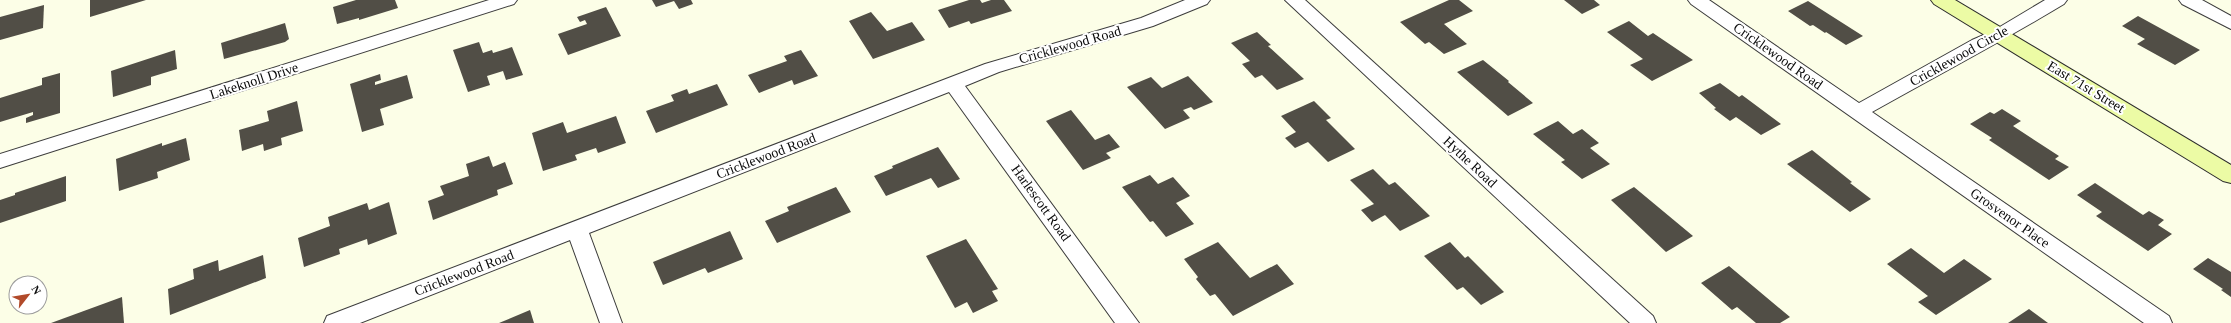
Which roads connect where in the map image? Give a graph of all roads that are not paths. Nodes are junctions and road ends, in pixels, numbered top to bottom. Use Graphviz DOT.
graph roads {
  1 [pos="508,0"];
  2 [pos="1201,0"];
  3 [pos="1294,0"];
  4 [pos="1697,0"];
  5 [pos="1941,0"];
  6 [pos="2058,0"];
  7 [pos="2188,0"];
  8 [pos="2231,23"];
  9 [pos="1999,35"];
  10 [pos="953,83"];
  11 [pos="1858,112"];
  12 [pos="0,161"];
  13 [pos="2231,174"];
  14 [pos="576,229"];
  15 [pos="335,323"];
  16 [pos="611,323"];
  17 [pos="1128,323"];
  18 [pos="1645,323"];
  19 [pos="2161,323"];
  1 -- 12 [label="street, Lakeknoll Drive"];
  2 -- 10 [label="street, Cricklewood Road"];
  3 -- 18 [label="street, Hythe Road"];
  4 -- 11 [label="street, Cricklewood Road"];
  5 -- 9 [label="main road, East 71st Street"];
  6 -- 9 [label="street, Cricklewood Circle"];
  7 -- 8 [label="street"];
  9 -- 11 [label="street, Cricklewood Circle"];
  9 -- 13 [label="main road, East 71st Street"];
  10 -- 14 [label="street, Cricklewood Road"];
  10 -- 17 [label="street, Harlescott Road"];
  11 -- 19 [label="street, Grosvenor Place"];
  14 -- 15 [label="street, Cricklewood Road"];
  14 -- 16 [label="street"];
}
